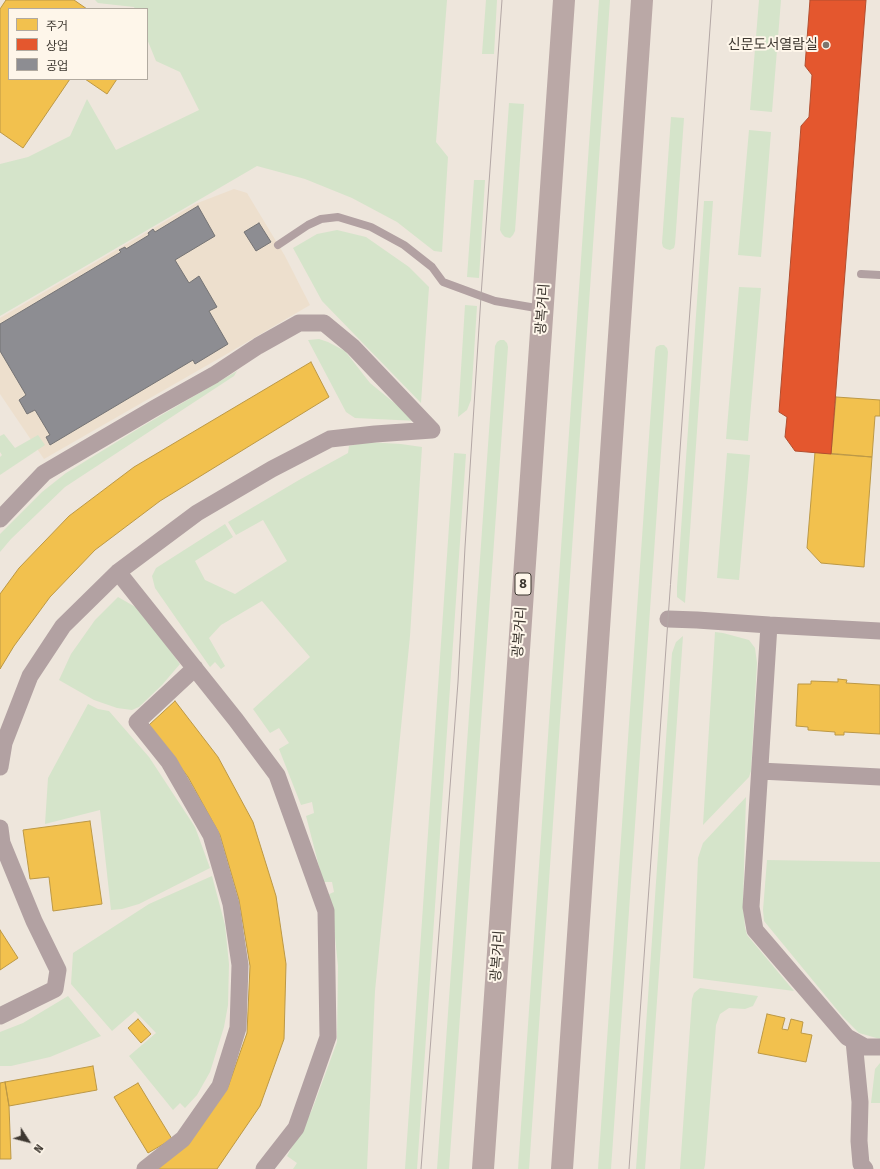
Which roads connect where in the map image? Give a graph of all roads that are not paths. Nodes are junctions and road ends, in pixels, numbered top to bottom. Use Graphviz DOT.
graph roads {
  1 [pos="564,0"];
  2 [pos="642,0"];
  3 [pos="278,245"];
  4 [pos="861,274"];
  5 [pos="880,275"];
  6 [pos="543,309"];
  7 [pos="0,519"];
  8 [pos="118,572"];
  9 [pos="668,619"];
  10 [pos="769,625"];
  11 [pos="880,631"];
  12 [pos="195,668"];
  13 [pos="0,767"];
  14 [pos="760,771"];
  15 [pos="880,777"];
  16 [pos="0,828"];
  17 [pos="0,1016"];
  18 [pos="854,1041"];
  19 [pos="880,1047"];
  20 [pos="145,1169"];
  21 [pos="264,1169"];
  22 [pos="483,1169"];
  23 [pos="562,1169"];
  24 [pos="865,1169"];
  1 -- 6 [label="highway, 광복거리 / 8"];
  2 -- 23 [label="highway"];
  3 -- 6 [label="lane"];
  4 -- 5 [label="lane"];
  6 -- 22 [label="highway, 광복거리 / 8"];
  7 -- 8 [label="street"];
  8 -- 12 [label="street"];
  8 -- 13 [label="street"];
  9 -- 10 [label="street"];
  10 -- 11 [label="street"];
  10 -- 14 [label="street"];
  12 -- 20 [label="street"];
  12 -- 21 [label="street"];
  14 -- 15 [label="street"];
  14 -- 18 [label="street"];
  16 -- 17 [label="street"];
  18 -- 19 [label="street"];
  18 -- 24 [label="street"];
}
